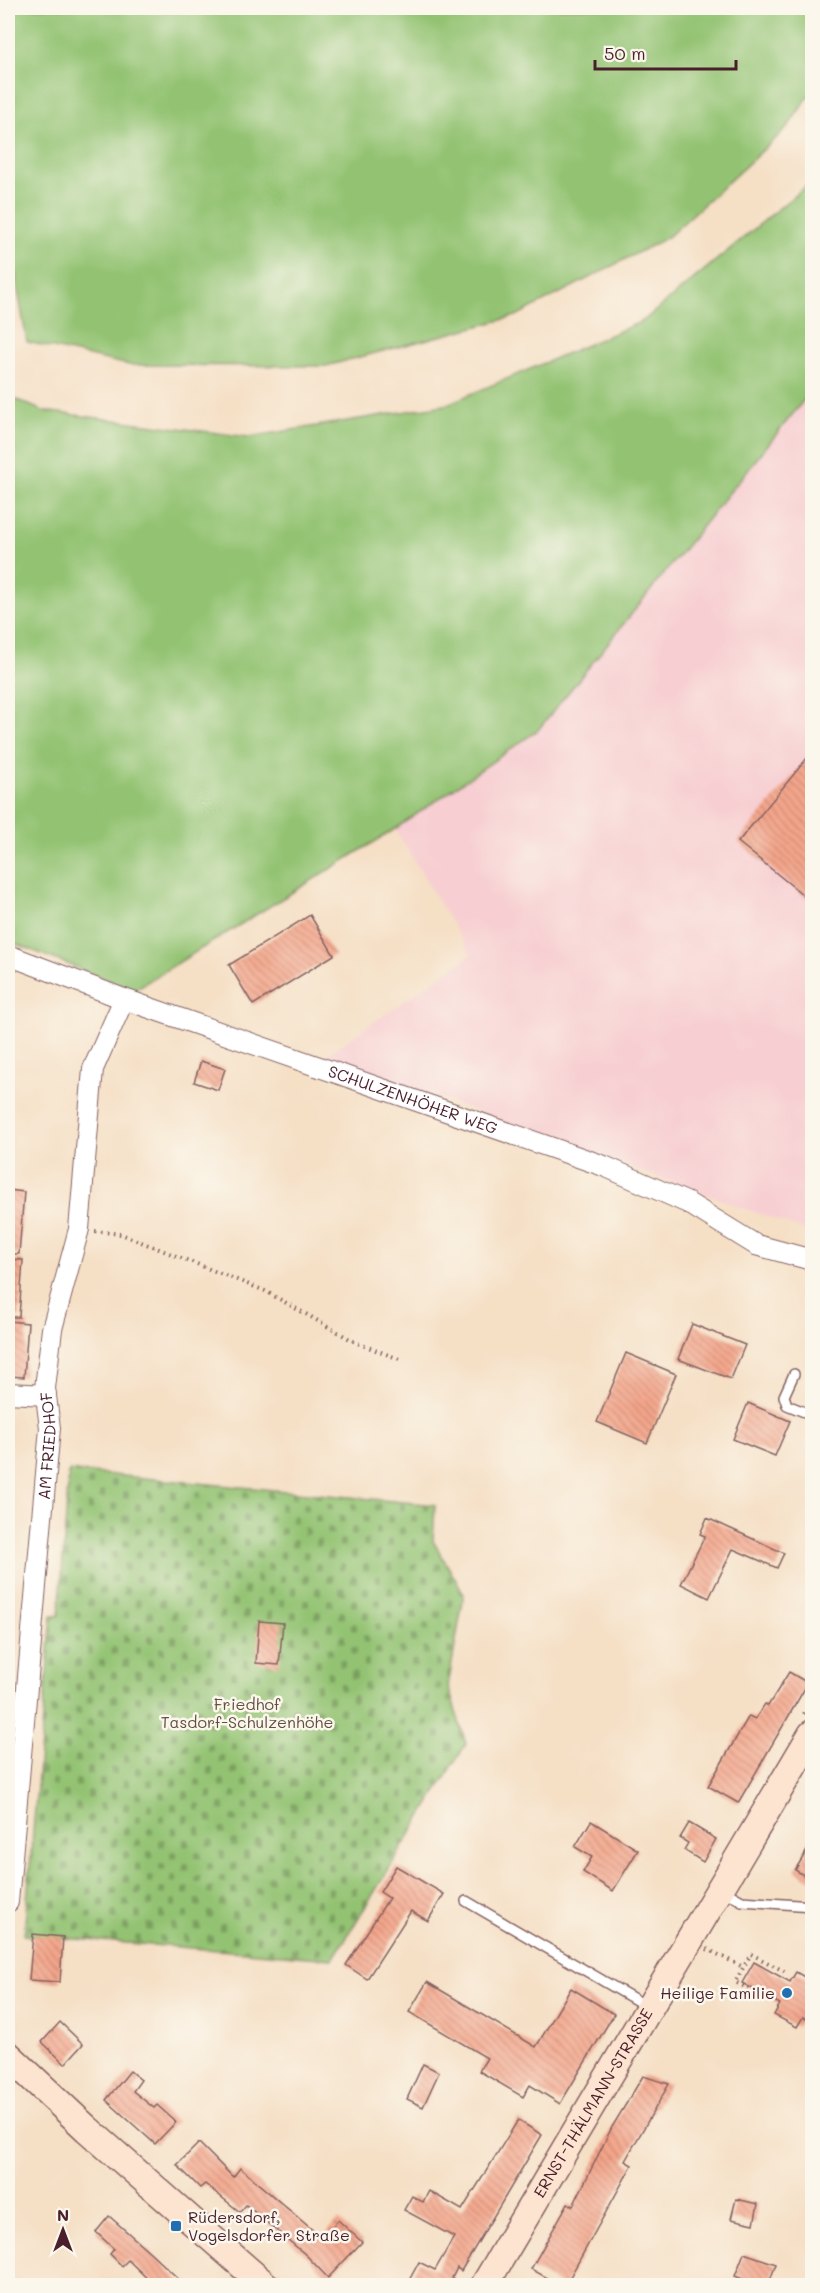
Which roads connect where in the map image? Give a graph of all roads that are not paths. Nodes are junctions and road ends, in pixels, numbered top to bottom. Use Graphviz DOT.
graph roads {
  1 [pos="8,955"];
  2 [pos="124,999"];
  3 [pos="813,1260"];
  4 [pos="794,1374"];
  5 [pos="8,1393"];
  6 [pos="46,1395"];
  7 [pos="813,1416"];
  8 [pos="813,1734"];
  9 [pos="720,1889"];
  10 [pos="466,1900"];
  11 [pos="8,1902"];
  12 [pos="813,1906"];
  13 [pos="648,2007"];
  14 [pos="8,2055"];
  15 [pos="266,2286"];
  16 [pos="484,2286"];
  1 -- 2 [label="street, SCHULZENHÖHER WEG"];
  2 -- 3 [label="street, SCHULZENHÖHER WEG"];
  2 -- 6 [label="street, AM FRIEDHOF"];
  4 -- 7 [label="lane"];
  5 -- 6 [label="street"];
  6 -- 11 [label="street, AM FRIEDHOF"];
  8 -- 9 [label="main road, ERNST-THÄLMANN-STRASSE"];
  9 -- 12 [label="lane"];
  9 -- 13 [label="main road, ERNST-THÄLMANN-STRASSE"];
  10 -- 13 [label="lane"];
  13 -- 16 [label="main road, ERNST-THÄLMANN-STRASSE"];
  14 -- 15 [label="main road"];
}
